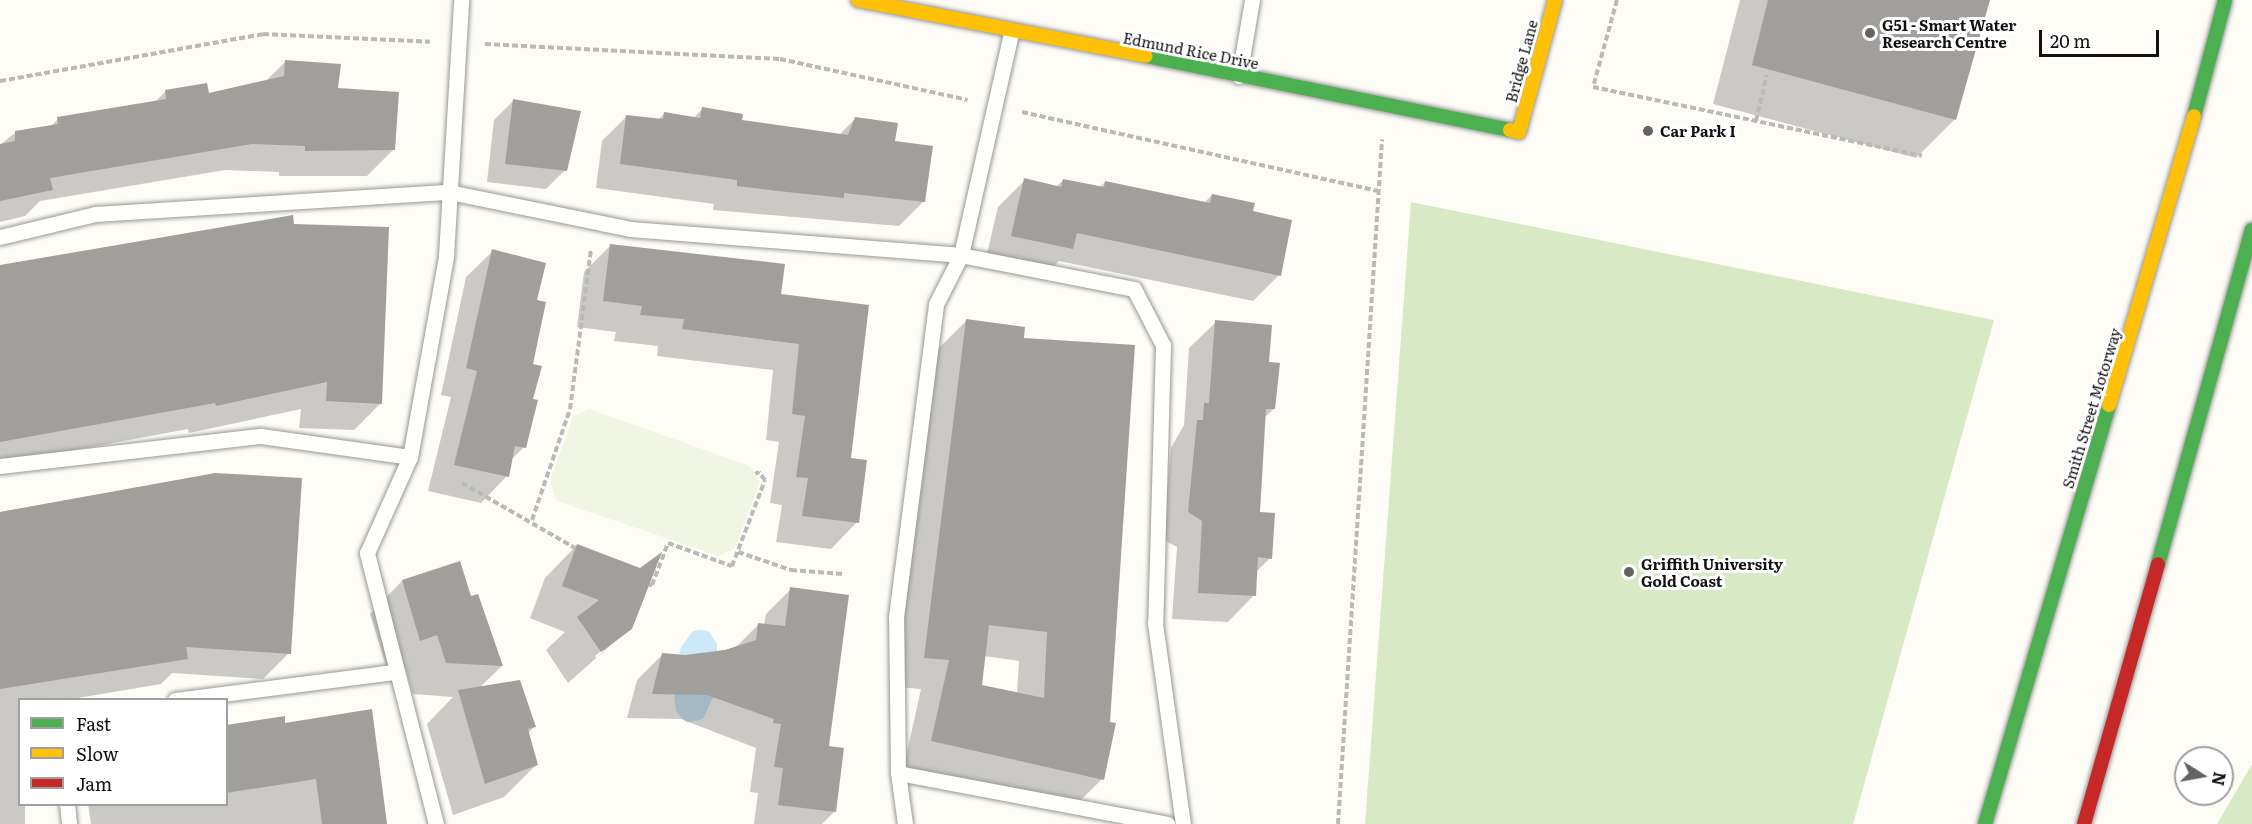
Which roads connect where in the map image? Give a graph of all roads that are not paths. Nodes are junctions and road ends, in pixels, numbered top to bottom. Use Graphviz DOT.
graph roads {
  1 [pos="461,0"];
  2 [pos="858,0"];
  3 [pos="1252,0"];
  4 [pos="1555,0"];
  5 [pos="2226,0"];
  6 [pos="927,7"];
  7 [pos="1011,33"];
  8 [pos="1239,76"];
  9 [pos="1519,132"];
  10 [pos="449,192"];
  11 [pos="2252,230"];
  12 [pos="0,237"];
  13 [pos="961,255"];
  14 [pos="410,457"];
  15 [pos="0,466"];
  16 [pos="394,672"];
  17 [pos="183,698"];
  18 [pos="898,774"];
  19 [pos="67,806"];
  20 [pos="69,824"];
  21 [pos="436,824"];
  22 [pos="905,824"];
  23 [pos="1167,824"];
  24 [pos="1183,824"];
  25 [pos="1985,824"];
  26 [pos="2084,824"];
  1 -- 10 [label="lane"];
  2 -- 6 [label="main road, Edmund Rice Drive"];
  3 -- 8 [label="lane"];
  4 -- 9 [label="main road, Bridge Lane"];
  5 -- 25 [label="main road, Smith Street Motorway"];
  6 -- 7 [label="main road, Edmund Rice Drive"];
  7 -- 8 [label="main road, Edmund Rice Drive"];
  7 -- 13 [label="lane"];
  8 -- 9 [label="main road, Edmund Rice Drive"];
  10 -- 12 [label="lane"];
  10 -- 13 [label="lane"];
  10 -- 14 [label="lane"];
  11 -- 26 [label="main road"];
  13 -- 18 [label="lane"];
  13 -- 24 [label="lane"];
  14 -- 15 [label="lane"];
  14 -- 16 [label="lane"];
  16 -- 17 [label="lane"];
  16 -- 21 [label="lane"];
  18 -- 22 [label="lane"];
  18 -- 23 [label="lane"];
  19 -- 20 [label="lane"];
}
